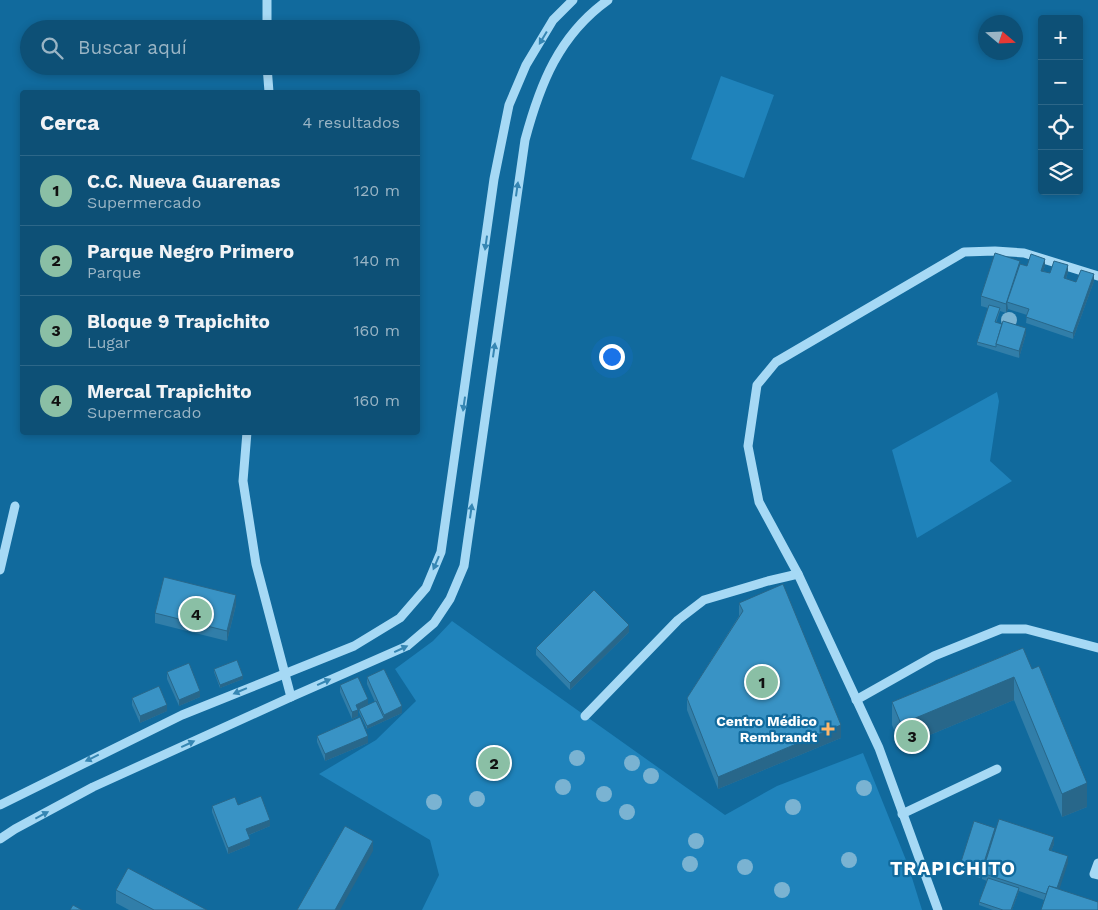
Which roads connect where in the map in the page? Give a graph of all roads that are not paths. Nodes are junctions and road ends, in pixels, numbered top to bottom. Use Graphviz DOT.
graph roads {
  1 [pos="267,0"];
  2 [pos="573,0"];
  3 [pos="608,0"];
  4 [pos="266,20"];
  5 [pos="268,75"];
  6 [pos="269,90"];
  7 [pos="1098,276"];
  8 [pos="247,435"];
  9 [pos="15,506"];
  10 [pos="0,570"];
  11 [pos="798,574"];
  12 [pos="1098,648"];
  13 [pos="285,672"];
  14 [pos="291,696"];
  15 [pos="856,700"];
  16 [pos="586,716"];
  17 [pos="997,769"];
  18 [pos="0,805"];
  19 [pos="902,814"];
  20 [pos="0,839"];
  21 [pos="1098,862"];
  22 [pos="1098,875"];
  23 [pos="938,910"];
  1 -- 4 [label="street"];
  2 -- 13 [label="street, one-way"];
  14 -- 3 [label="street, one-way"];
  5 -- 6 [label="street"];
  7 -- 11 [label="street"];
  8 -- 13 [label="street"];
  9 -- 10 [label="street"];
  11 -- 15 [label="street"];
  11 -- 16 [label="street"];
  12 -- 15 [label="street"];
  13 -- 14 [label="street"];
  13 -- 18 [label="street, one-way"];
  20 -- 14 [label="street, one-way"];
  15 -- 19 [label="street"];
  17 -- 19 [label="street"];
  19 -- 23 [label="street"];
  21 -- 22 [label="street"];
}
